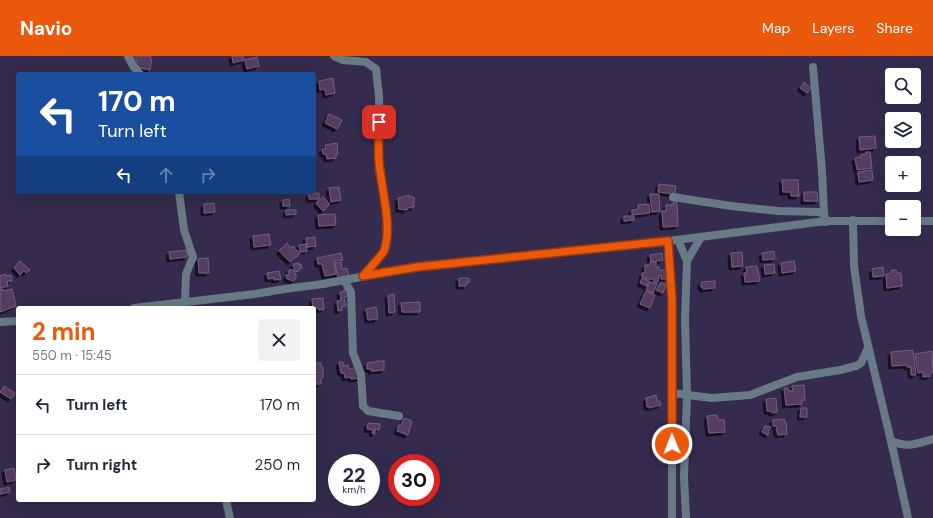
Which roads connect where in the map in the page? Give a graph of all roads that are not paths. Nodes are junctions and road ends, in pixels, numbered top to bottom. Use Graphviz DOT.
graph roads {
  1 [pos="128,56"];
  2 [pos="334,56"];
  3 [pos="813,67"];
  4 [pos="138,72"];
  5 [pos="179,194"];
  6 [pos="673,197"];
  7 [pos="825,218"];
  8 [pos="853,220"];
  9 [pos="885,221"];
  10 [pos="921,221"];
  11 [pos="933,221"];
  12 [pos="701,237"];
  13 [pos="678,240"];
  14 [pos="668,241"];
  15 [pos="687,262"];
  16 [pos="363,276"];
  17 [pos="344,280"];
  18 [pos="189,304"];
  19 [pos="162,306"];
  20 [pos="16,321"];
  21 [pos="0,322"];
  22 [pos="868,348"];
  23 [pos="672,393"];
  24 [pos="687,395"];
  25 [pos="399,416"];
  26 [pos="933,439"];
  27 [pos="891,441"];
  28 [pos="226,502"];
  29 [pos="230,518"];
  30 [pos="672,518"];
  31 [pos="686,518"];
  32 [pos="908,518"];
  1 -- 4 [label="street"];
  2 -- 16 [label="street"];
  3 -- 7 [label="street"];
  5 -- 18 [label="street"];
  6 -- 7 [label="street"];
  7 -- 8 [label="street"];
  7 -- 12 [label="street"];
  8 -- 9 [label="street"];
  8 -- 22 [label="street"];
  10 -- 11 [label="street"];
  12 -- 13 [label="street"];
  12 -- 15 [label="street"];
  13 -- 14 [label="street"];
  13 -- 15 [label="street"];
  14 -- 16 [label="street"];
  14 -- 23 [label="street"];
  15 -- 24 [label="street"];
  16 -- 17 [label="street"];
  17 -- 18 [label="street"];
  17 -- 25 [label="street"];
  18 -- 19 [label="street"];
  20 -- 21 [label="street"];
  22 -- 24 [label="street"];
  22 -- 27 [label="street"];
  23 -- 24 [label="street"];
  23 -- 30 [label="street"];
  24 -- 31 [label="street"];
  26 -- 27 [label="street"];
  27 -- 32 [label="street"];
  28 -- 29 [label="street"];
}
